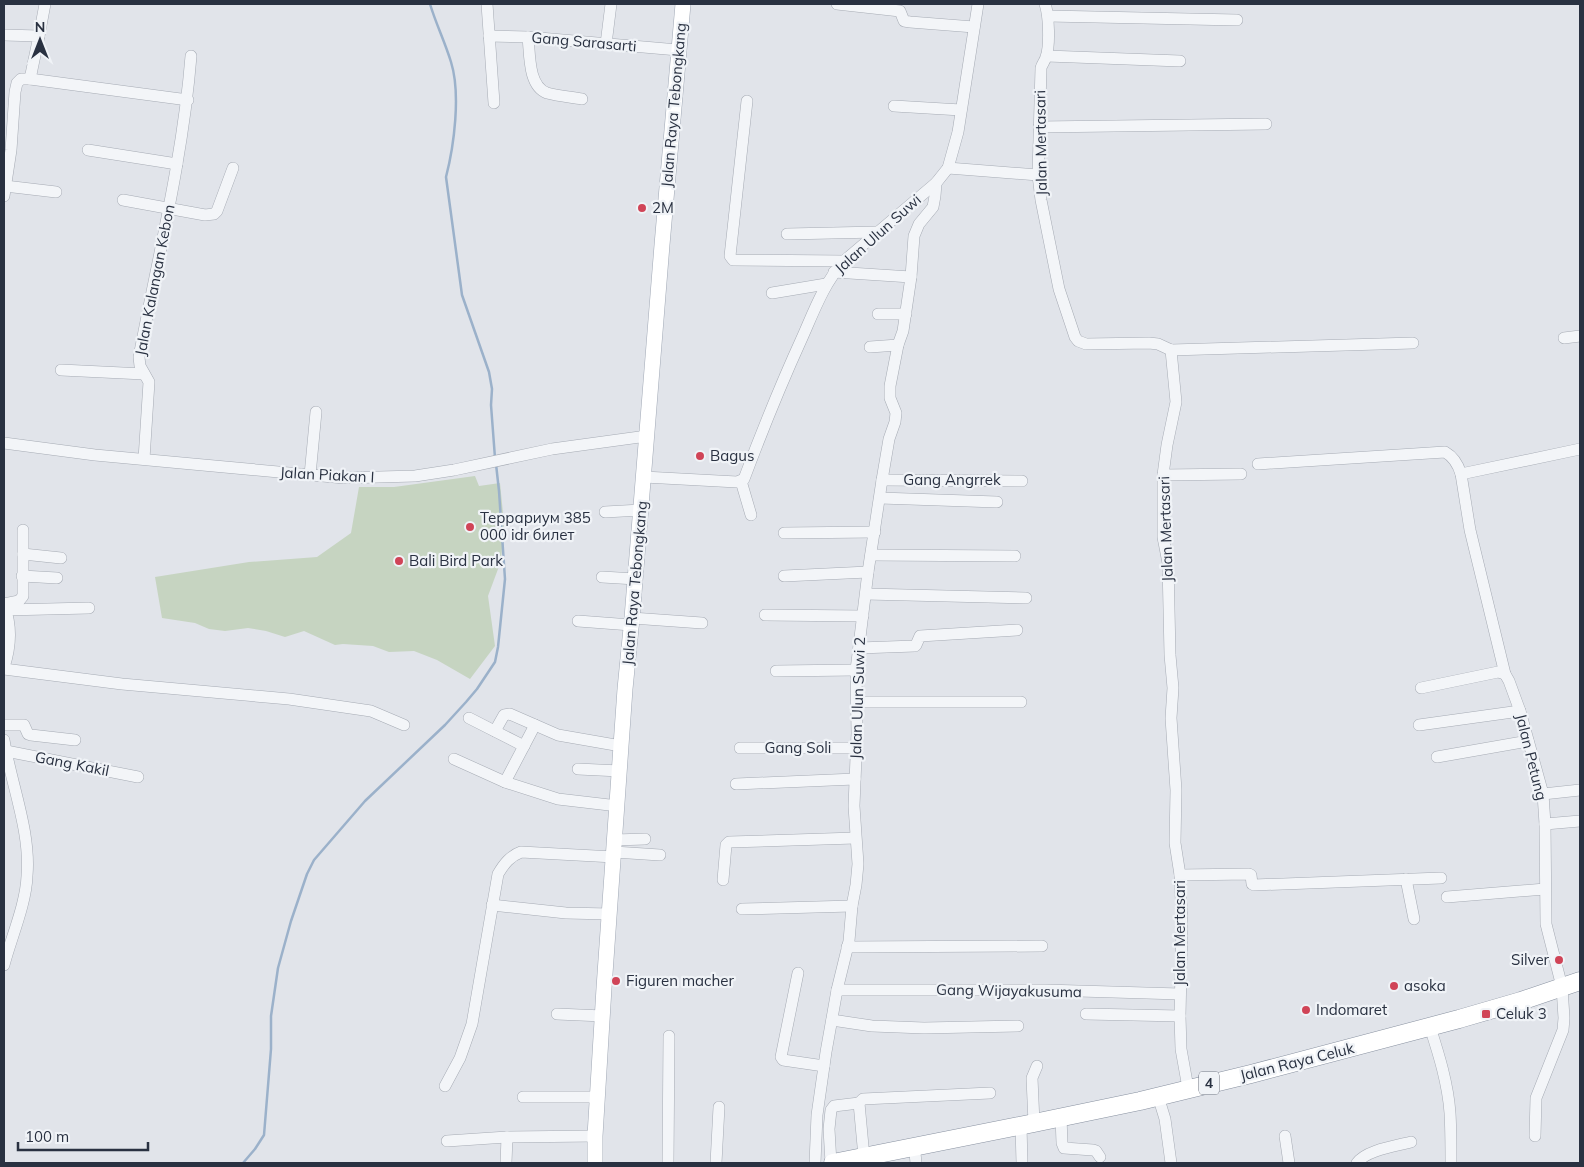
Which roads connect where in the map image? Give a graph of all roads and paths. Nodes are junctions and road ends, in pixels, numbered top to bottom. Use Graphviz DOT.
graph roads {
  1 [pos="45,4"];
  2 [pos="487,4"];
  3 [pos="611,4"];
  4 [pos="683,4"];
  5 [pos="837,4"];
  6 [pos="978,4"];
  7 [pos="1045,4"];
  8 [pos="1048,16"];
  9 [pos="1237,20"];
  10 [pos="974,27"];
  11 [pos="4,36"];
  12 [pos="39,36"];
  13 [pos="489,36"];
  14 [pos="528,37"];
  15 [pos="606,44"];
  16 [pos="678,50"];
  17 [pos="191,56"];
  18 [pos="1047,56"];
  19 [pos="1180,61"];
  20 [pos="30,79"];
  21 [pos="582,99"];
  22 [pos="188,100"];
  23 [pos="747,101"];
  24 [pos="494,103"];
  25 [pos="894,106"];
  26 [pos="961,110"];
  27 [pos="1266,124"];
  28 [pos="1039,127"];
  29 [pos="7,149"];
  30 [pos="88,150"];
  31 [pos="177,164"];
  32 [pos="233,168"];
  33 [pos="948,168"];
  34 [pos="1038,175"];
  35 [pos="936,183"];
  36 [pos="5,186"];
  37 [pos="56,192"];
  38 [pos="123,200"];
  39 [pos="169,208"];
  40 [pos="878,232"];
  41 [pos="787,234"];
  42 [pos="844,261"];
  43 [pos="834,272"];
  44 [pos="910,277"];
  45 [pos="826,284"];
  46 [pos="772,293"];
  47 [pos="878,314"];
  48 [pos="906,314"];
  49 [pos="1580,336"];
  50 [pos="1564,338"];
  51 [pos="1413,344"];
  52 [pos="898,345"];
  53 [pos="870,347"];
  54 [pos="1171,350"];
  55 [pos="61,370"];
  56 [pos="144,374"];
  57 [pos="316,412"];
  58 [pos="647,436"];
  59 [pos="4,443"];
  60 [pos="1580,449"];
  61 [pos="144,459"];
  62 [pos="1258,464"];
  63 [pos="1241,474"];
  64 [pos="1462,474"];
  65 [pos="310,475"];
  66 [pos="1163,475"];
  67 [pos="644,477"];
  68 [pos="882,480"];
  69 [pos="741,481"];
  70 [pos="1022,481"];
  71 [pos="880,498"];
  72 [pos="997,502"];
  73 [pos="641,510"];
  74 [pos="605,512"];
  75 [pos="751,515"];
  76 [pos="23,530"];
  77 [pos="875,532"];
  78 [pos="784,533"];
  79 [pos="23,554"];
  80 [pos="871,555"];
  81 [pos="1015,556"];
  82 [pos="61,558"];
  83 [pos="868,572"];
  84 [pos="22,576"];
  85 [pos="784,576"];
  86 [pos="602,577"];
  87 [pos="58,578"];
  88 [pos="636,579"];
  89 [pos="866,594"];
  90 [pos="1026,598"];
  91 [pos="4,606"];
  92 [pos="89,608"];
  93 [pos="765,615"];
  94 [pos="862,616"];
  95 [pos="578,621"];
  96 [pos="632,622"];
  97 [pos="702,623"];
  98 [pos="7,627"];
  99 [pos="1016,630"];
  100 [pos="859,648"];
  101 [pos="4,668"];
  102 [pos="856,670"];
  103 [pos="776,671"];
  104 [pos="1505,674"];
  105 [pos="1421,688"];
  106 [pos="857,702"];
  107 [pos="1021,702"];
  108 [pos="1520,711"];
  109 [pos="469,718"];
  110 [pos="4,725"];
  111 [pos="404,725"];
  112 [pos="534,725"];
  113 [pos="1419,725"];
  114 [pos="495,731"];
  115 [pos="76,740"];
  116 [pos="1528,741"];
  117 [pos="5,746"];
  118 [pos="524,746"];
  119 [pos="621,746"];
  120 [pos="740,748"];
  121 [pos="856,748"];
  122 [pos="1437,757"];
  123 [pos="454,759"];
  124 [pos="578,769"];
  125 [pos="620,771"];
  126 [pos="138,777"];
  127 [pos="855,779"];
  128 [pos="505,782"];
  129 [pos="736,784"];
  130 [pos="1580,790"];
  131 [pos="1542,794"];
  132 [pos="618,806"];
  133 [pos="1580,821"];
  134 [pos="1545,824"];
  135 [pos="855,838"];
  136 [pos="645,839"];
  137 [pos="615,850"];
  138 [pos="660,855"];
  139 [pos="1180,875"];
  140 [pos="1441,878"];
  141 [pos="1406,879"];
  142 [pos="723,880"];
  143 [pos="1545,889"];
  144 [pos="1447,897"];
  145 [pos="492,905"];
  146 [pos="852,906"];
  147 [pos="742,909"];
  148 [pos="609,914"];
  149 [pos="1414,919"];
  150 [pos="1042,946"];
  151 [pos="848,947"];
  152 [pos="6,951"];
  153 [pos="4,965"];
  154 [pos="798,973"];
  155 [pos="1580,981"];
  156 [pos="1562,987"];
  157 [pos="837,990"];
  158 [pos="1180,994"];
  159 [pos="557,1014"];
  160 [pos="1086,1014"];
  161 [pos="603,1016"];
  162 [pos="1180,1016"];
  163 [pos="832,1020"];
  164 [pos="1018,1026"];
  165 [pos="1430,1027"];
  166 [pos="669,1036"];
  167 [pos="824,1066"];
  168 [pos="1037,1066"];
  169 [pos="445,1086"];
  170 [pos="1188,1088"];
  171 [pos="990,1093"];
  172 [pos="1158,1096"];
  173 [pos="522,1097"];
  174 [pos="598,1097"];
  175 [pos="859,1103"];
  176 [pos="719,1107"];
  177 [pos="1061,1117"];
  178 [pos="1023,1125"];
  179 [pos="595,1136"];
  180 [pos="1285,1136"];
  181 [pos="1535,1136"];
  182 [pos="507,1137"];
  183 [pos="448,1141"];
  184 [pos="1411,1142"];
  185 [pos="1100,1157"];
  186 [pos="870,1158"];
  187 [pos="506,1163"];
  188 [pos="595,1163"];
  189 [pos="668,1163"];
  190 [pos="716,1163"];
  191 [pos="815,1163"];
  192 [pos="832,1163"];
  193 [pos="1017,1163"];
  194 [pos="1022,1163"];
  195 [pos="1171,1163"];
  196 [pos="1289,1163"];
  197 [pos="1357,1163"];
  198 [pos="1452,1163"];
  1 -- 12 [label="street"];
  2 -- 13 [label="street"];
  3 -- 15 [label="street"];
  4 -- 16 [label="main road, Jalan Raya Tebongkang"];
  5 -- 10 [label="street"];
  6 -- 10 [label="street, Jalan Ulun Suwi"];
  7 -- 8 [label="street, Jalan Mertasari"];
  8 -- 9 [label="street"];
  8 -- 18 [label="street, Jalan Mertasari"];
  10 -- 26 [label="street, Jalan Ulun Suwi"];
  11 -- 12 [label="street"];
  12 -- 20 [label="street"];
  13 -- 14 [label="street, Gang Sarasarti"];
  13 -- 24 [label="street"];
  14 -- 15 [label="street, Gang Sarasarti"];
  14 -- 21 [label="street"];
  15 -- 16 [label="street, Gang Sarasarti"];
  16 -- 58 [label="main road, Jalan Raya Tebongkang"];
  17 -- 22 [label="street, Jalan Kalangan Kebon"];
  18 -- 19 [label="street"];
  18 -- 28 [label="street, Jalan Mertasari"];
  20 -- 22 [label="street"];
  20 -- 29 [label="street"];
  22 -- 31 [label="street, Jalan Kalangan Kebon"];
  23 -- 42 [label="street"];
  25 -- 26 [label="street"];
  26 -- 33 [label="street, Jalan Ulun Suwi"];
  27 -- 28 [label="street"];
  28 -- 34 [label="street, Jalan Mertasari"];
  29 -- 36 [label="street"];
  30 -- 31 [label="street"];
  31 -- 39 [label="street, Jalan Kalangan Kebon"];
  32 -- 39 [label="street"];
  33 -- 34 [label="street"];
  33 -- 35 [label="street, Jalan Ulun Suwi"];
  34 -- 54 [label="street, Jalan Mertasari"];
  35 -- 40 [label="street, Jalan Ulun Suwi"];
  35 -- 44 [label="street, Jalan Ulun Suwi 2"];
  36 -- 37 [label="street"];
  38 -- 39 [label="street"];
  39 -- 56 [label="street, Jalan Kalangan Kebon"];
  40 -- 41 [label="street"];
  40 -- 42 [label="street, Jalan Ulun Suwi"];
  42 -- 43 [label="street, Jalan Ulun Suwi"];
  43 -- 44 [label="street"];
  43 -- 45 [label="street, Jalan Ulun Suwi"];
  44 -- 48 [label="street, Jalan Ulun Suwi 2"];
  45 -- 46 [label="street"];
  45 -- 69 [label="street, Jalan Ulun Suwi"];
  47 -- 48 [label="street"];
  48 -- 52 [label="street, Jalan Ulun Suwi 2"];
  49 -- 50 [label="street"];
  51 -- 54 [label="street"];
  52 -- 53 [label="street"];
  52 -- 68 [label="street, Jalan Ulun Suwi 2"];
  54 -- 66 [label="street, Jalan Mertasari"];
  55 -- 56 [label="street"];
  56 -- 61 [label="street, Jalan Kalangan Kebon"];
  57 -- 65 [label="street"];
  58 -- 65 [label="street, Jalan Piakan I"];
  58 -- 67 [label="main road, Jalan Raya Tebongkang"];
  59 -- 61 [label="street, Jalan Piakan I"];
  60 -- 64 [label="street"];
  61 -- 65 [label="street, Jalan Piakan I"];
  62 -- 64 [label="street"];
  63 -- 66 [label="street"];
  64 -- 104 [label="street, Jalan Petung"];
  66 -- 139 [label="street, Jalan Mertasari"];
  67 -- 69 [label="street"];
  67 -- 73 [label="main road, Jalan Raya Tebongkang"];
  68 -- 70 [label="street, Gang Angrrek"];
  68 -- 71 [label="street, Jalan Ulun Suwi 2"];
  69 -- 75 [label="street"];
  71 -- 72 [label="street"];
  71 -- 77 [label="street, Jalan Ulun Suwi 2"];
  73 -- 74 [label="street"];
  73 -- 88 [label="main road, Jalan Raya Tebongkang"];
  76 -- 79 [label="street"];
  77 -- 78 [label="street"];
  77 -- 80 [label="street, Jalan Ulun Suwi 2"];
  79 -- 82 [label="street"];
  79 -- 84 [label="street"];
  80 -- 81 [label="street"];
  80 -- 83 [label="street, Jalan Ulun Suwi 2"];
  83 -- 85 [label="street"];
  83 -- 89 [label="street, Jalan Ulun Suwi 2"];
  84 -- 87 [label="street"];
  84 -- 91 [label="street"];
  86 -- 88 [label="street"];
  88 -- 96 [label="main road, Jalan Raya Tebongkang"];
  89 -- 90 [label="street"];
  89 -- 94 [label="street, Jalan Ulun Suwi 2"];
  91 -- 92 [label="street"];
  91 -- 98 [label="street"];
  93 -- 94 [label="street"];
  94 -- 100 [label="street, Jalan Ulun Suwi 2"];
  95 -- 96 [label="street"];
  96 -- 97 [label="street"];
  96 -- 119 [label="main road, Jalan Raya Tebongkang"];
  98 -- 101 [label="street"];
  99 -- 100 [label="street"];
  100 -- 102 [label="street, Jalan Ulun Suwi 2"];
  101 -- 111 [label="street"];
  102 -- 103 [label="street"];
  102 -- 106 [label="street, Jalan Ulun Suwi 2"];
  104 -- 105 [label="street"];
  104 -- 108 [label="street, Jalan Petung"];
  106 -- 107 [label="street"];
  106 -- 121 [label="street, Jalan Ulun Suwi 2"];
  108 -- 113 [label="street"];
  108 -- 116 [label="street, Jalan Petung"];
  109 -- 114 [label="street"];
  110 -- 115 [label="street"];
  112 -- 114 [label="street"];
  112 -- 118 [label="street"];
  112 -- 119 [label="street"];
  114 -- 118 [label="street"];
  116 -- 122 [label="street"];
  116 -- 131 [label="street, Jalan Petung"];
  117 -- 126 [label="street, Gang Kakil"];
  117 -- 152 [label="street"];
  118 -- 128 [label="street"];
  119 -- 125 [label="main road, Jalan Raya Tebongkang"];
  120 -- 121 [label="street, Gang Soli"];
  121 -- 127 [label="street, Jalan Ulun Suwi 2"];
  123 -- 128 [label="street"];
  124 -- 125 [label="street"];
  125 -- 132 [label="main road, Jalan Raya Tebongkang"];
  127 -- 129 [label="street"];
  127 -- 135 [label="street, Jalan Ulun Suwi 2"];
  128 -- 132 [label="street"];
  130 -- 131 [label="street"];
  131 -- 134 [label="street, Jalan Petung"];
  132 -- 137 [label="main road, Jalan Raya Tebongkang"];
  133 -- 134 [label="street"];
  134 -- 143 [label="street, Jalan Petung"];
  135 -- 142 [label="street"];
  135 -- 146 [label="street, Jalan Ulun Suwi 2"];
  136 -- 137 [label="street"];
  137 -- 138 [label="street"];
  137 -- 145 [label="street"];
  137 -- 148 [label="main road, Jalan Raya Tebongkang"];
  139 -- 141 [label="street"];
  139 -- 158 [label="street, Jalan Mertasari"];
  140 -- 141 [label="street"];
  141 -- 149 [label="street"];
  143 -- 144 [label="street"];
  143 -- 156 [label="street, Jalan Petung"];
  145 -- 148 [label="street"];
  145 -- 169 [label="street"];
  146 -- 147 [label="street"];
  146 -- 151 [label="street, Jalan Ulun Suwi 2"];
  148 -- 161 [label="main road, Jalan Raya Tebongkang"];
  150 -- 151 [label="street"];
  151 -- 157 [label="street, Jalan Ulun Suwi 2"];
  152 -- 153 [label="street"];
  154 -- 167 [label="street"];
  155 -- 156 [label="highway, Jalan Raya Celuk / 4"];
  156 -- 165 [label="highway, Jalan Raya Celuk / 4"];
  156 -- 181 [label="street, Jalan Petung"];
  157 -- 158 [label="street, Gang Wijayakusuma"];
  157 -- 163 [label="street, Jalan Ulun Suwi 2"];
  158 -- 162 [label="street, Jalan Mertasari"];
  159 -- 161 [label="street"];
  160 -- 162 [label="street"];
  161 -- 174 [label="main road, Jalan Raya Tebongkang"];
  162 -- 170 [label="street, Jalan Mertasari"];
  163 -- 164 [label="street"];
  163 -- 167 [label="street, Jalan Ulun Suwi 2"];
  165 -- 170 [label="highway, Jalan Raya Celuk / 4"];
  165 -- 198 [label="street"];
  166 -- 189 [label="street"];
  167 -- 191 [label="street, Jalan Ulun Suwi 2"];
  168 -- 178 [label="street"];
  170 -- 172 [label="highway, Jalan Raya Celuk / 4"];
  171 -- 175 [label="street"];
  172 -- 177 [label="highway, Jalan Raya Celuk / 4"];
  172 -- 195 [label="street"];
  173 -- 174 [label="street"];
  174 -- 179 [label="main road, Jalan Raya Tebongkang"];
  175 -- 186 [label="street"];
  175 -- 192 [label="street"];
  176 -- 190 [label="street"];
  177 -- 178 [label="highway, Jalan Raya Celuk / 4"];
  177 -- 185 [label="street"];
  178 -- 186 [label="highway, Jalan Raya Celuk / 4"];
  178 -- 193 [label="street"];
  178 -- 194 [label="street"];
  179 -- 182 [label="street"];
  179 -- 188 [label="main road, Jalan Raya Tebongkang"];
  180 -- 196 [label="street"];
  182 -- 183 [label="street"];
  182 -- 187 [label="street"];
  184 -- 197 [label="street"];
  186 -- 192 [label="highway, Jalan Raya Celuk / 4"];
}
